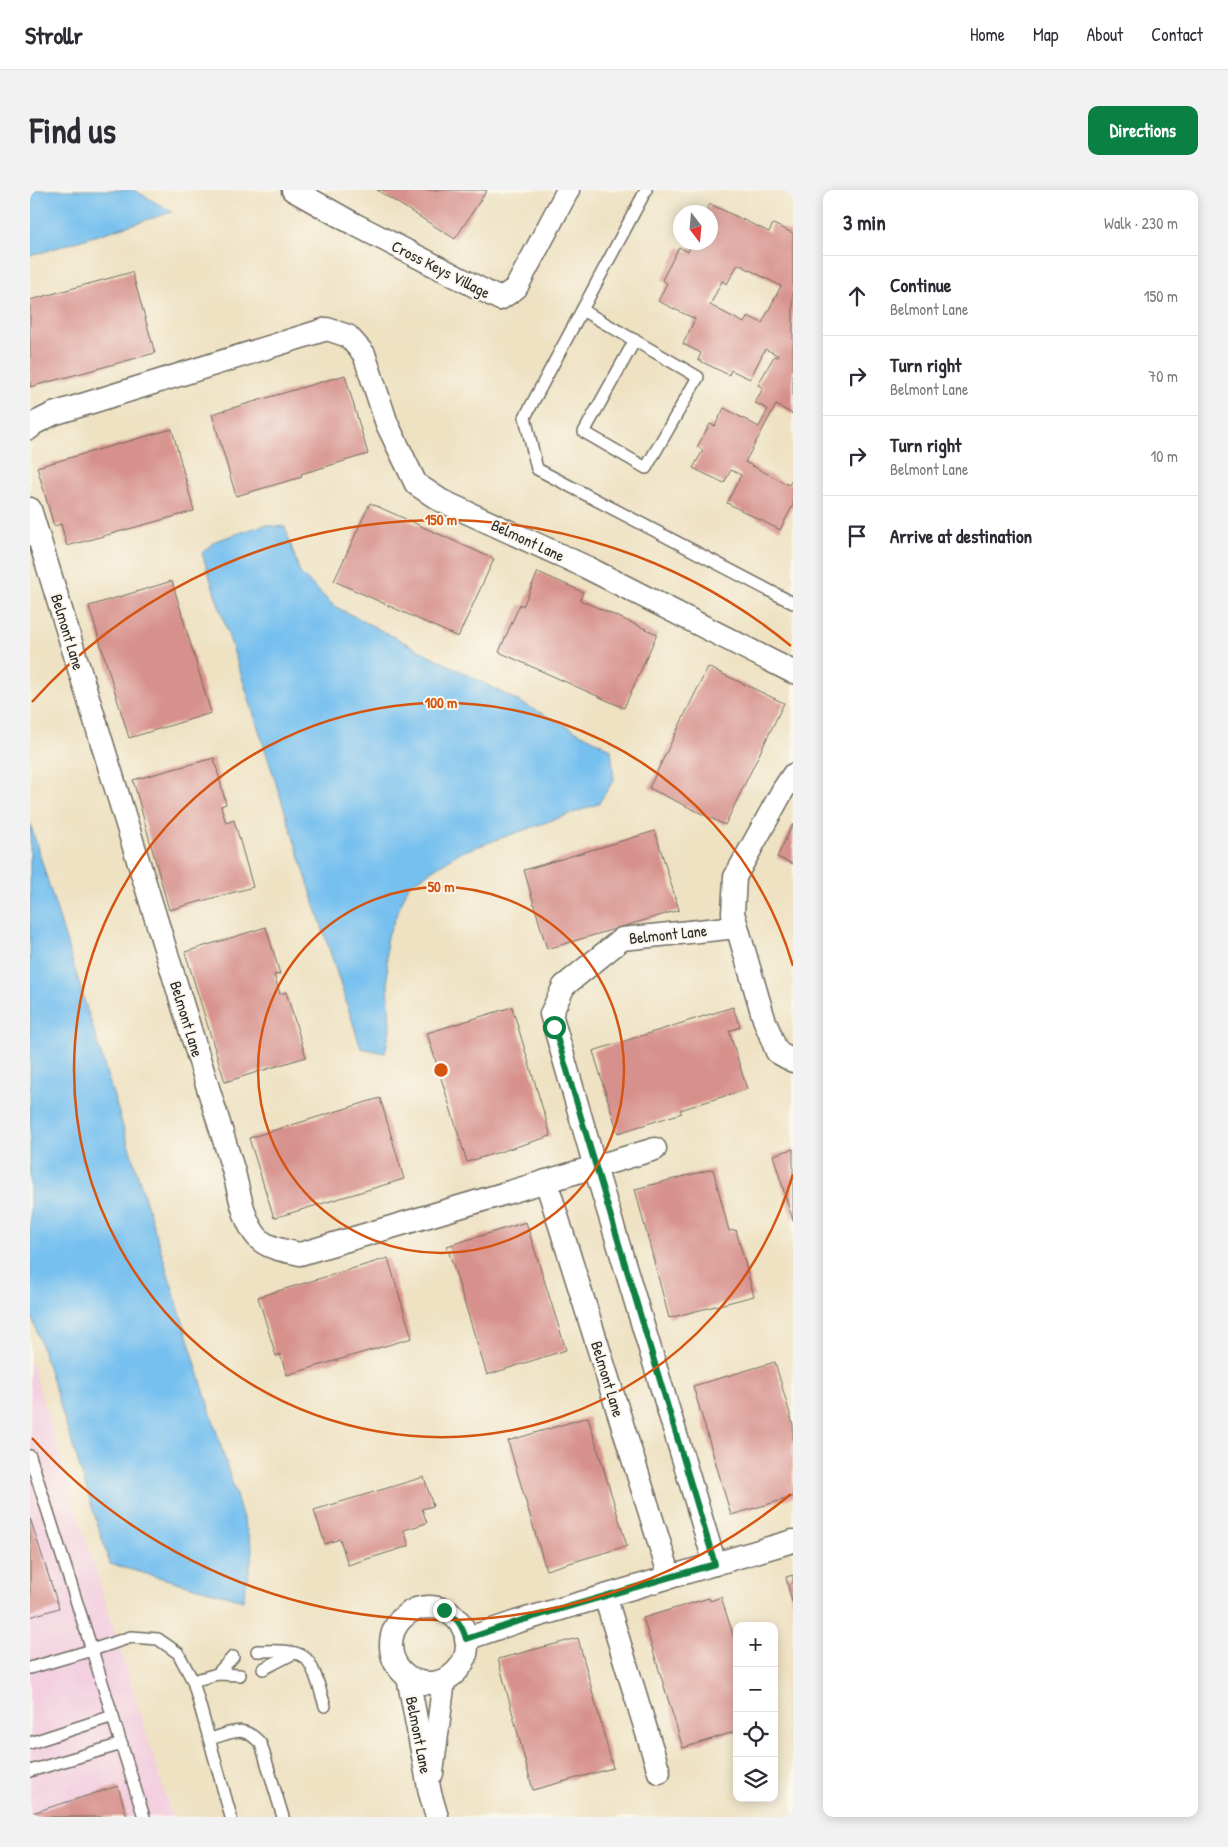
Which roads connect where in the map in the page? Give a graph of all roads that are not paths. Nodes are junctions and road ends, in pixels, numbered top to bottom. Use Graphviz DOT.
graph roads {
  1 [pos="293,190"];
  2 [pos="568,190"];
  3 [pos="646,190"];
  4 [pos="582,310"];
  5 [pos="635,340"];
  6 [pos="30,428"];
  7 [pos="30,509"];
  8 [pos="793,602"];
  9 [pos="793,672"];
  10 [pos="793,775"];
  11 [pos="737,927"];
  12 [pos="793,1061"];
  13 [pos="655,1149"];
  14 [pos="595,1167"];
  15 [pos="546,1181"];
  16 [pos="30,1456"];
  17 [pos="793,1541"];
  18 [pos="715,1564"];
  19 [pos="670,1577"];
  20 [pos="605,1596"];
  21 [pos="466,1639"];
  22 [pos="92,1650"];
  23 [pos="257,1651"];
  24 [pos="294,1653"];
  25 [pos="233,1658"];
  26 [pos="30,1668"];
  27 [pos="263,1669"];
  28 [pos="216,1674"];
  29 [pos="240,1675"];
  30 [pos="408,1677"];
  31 [pos="444,1680"];
  32 [pos="193,1681"];
  33 [pos="325,1706"];
  34 [pos="113,1716"];
  35 [pos="209,1739"];
  36 [pos="30,1743"];
  37 [pos="122,1744"];
  38 [pos="30,1772"];
  39 [pos="659,1772"];
  40 [pos="430,1794"];
  41 [pos="144,1817"];
  42 [pos="231,1817"];
  43 [pos="283,1817"];
  44 [pos="437,1817"];
  1 -- 2 [label="street, Cross Keys Village"];
  3 -- 4 [label="lane"];
  4 -- 5 [label="lane"];
  4 -- 8 [label="lane"];
  5 -- 5 [label="lane"];
  6 -- 9 [label="street, Belmont Lane"];
  7 -- 15 [label="street, Belmont Lane"];
  10 -- 11 [label="street"];
  11 -- 12 [label="street"];
  11 -- 14 [label="street, Belmont Lane"];
  13 -- 14 [label="street, Belmont Lane"];
  14 -- 15 [label="street, Belmont Lane"];
  14 -- 18 [label="street, Belmont Lane"];
  15 -- 19 [label="street, Belmont Lane"];
  16 -- 22 [label="lane"];
  17 -- 18 [label="street"];
  18 -- 19 [label="street"];
  19 -- 20 [label="street"];
  20 -- 21 [label="street"];
  20 -- 39 [label="street"];
  21 -- 30 [label="street, Belmont Lane"];
  21 -- 31 [label="street"];
  22 -- 26 [label="lane"];
  22 -- 32 [label="lane"];
  22 -- 34 [label="lane"];
  23 -- 24 [label="lane"];
  24 -- 27 [label="lane"];
  24 -- 33 [label="lane"];
  25 -- 28 [label="lane"];
  28 -- 29 [label="lane"];
  28 -- 32 [label="lane"];
  30 -- 31 [label="street, Belmont Lane"];
  30 -- 40 [label="street, Belmont Lane"];
  31 -- 40 [label="street, Belmont Lane"];
  32 -- 35 [label="lane"];
  34 -- 36 [label="lane"];
  34 -- 37 [label="lane"];
  35 -- 42 [label="lane"];
  35 -- 43 [label="lane"];
  37 -- 38 [label="lane"];
  37 -- 41 [label="lane"];
  40 -- 44 [label="street, Belmont Lane"];
}
